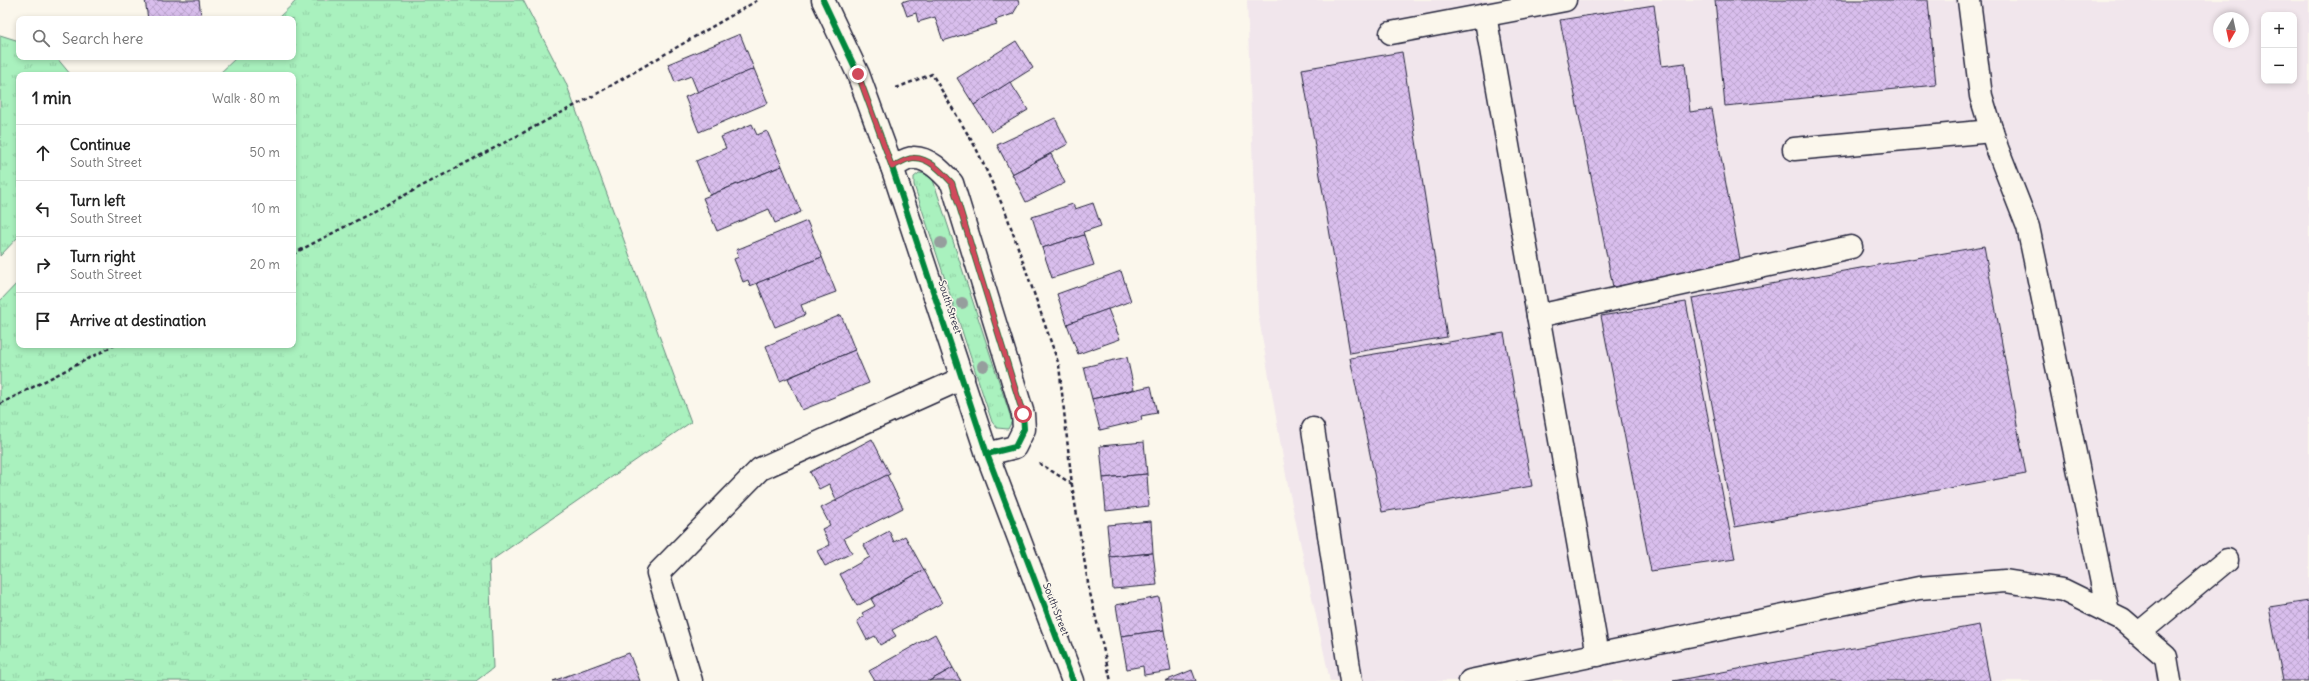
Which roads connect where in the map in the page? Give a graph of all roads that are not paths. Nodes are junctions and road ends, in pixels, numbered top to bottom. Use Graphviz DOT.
graph roads {
  1 [pos="823,0"];
  2 [pos="1565,0"];
  3 [pos="1969,0"];
  4 [pos="1485,15"];
  5 [pos="1390,33"];
  6 [pos="1992,131"];
  7 [pos="1794,149"];
  8 [pos="892,167"];
  9 [pos="1851,247"];
  10 [pos="1538,316"];
  11 [pos="963,378"];
  12 [pos="1313,429"];
  13 [pos="987,454"];
  14 [pos="2227,560"];
  15 [pos="2108,612"];
  16 [pos="2139,633"];
  17 [pos="1598,655"];
  18 [pos="691,681"];
  19 [pos="1073,681"];
  20 [pos="1352,681"];
  21 [pos="1470,681"];
  22 [pos="2170,681"];
  1 -- 8 [label="street, South Street"];
  2 -- 4 [label="street"];
  3 -- 6 [label="street"];
  4 -- 5 [label="street"];
  4 -- 10 [label="street"];
  6 -- 7 [label="street"];
  6 -- 15 [label="street"];
  8 -- 11 [label="street, South Street"];
  8 -- 13 [label="street"];
  9 -- 10 [label="street"];
  10 -- 17 [label="street"];
  11 -- 13 [label="street, South Street"];
  11 -- 18 [label="street"];
  12 -- 20 [label="street"];
  13 -- 19 [label="street, South Street"];
  14 -- 16 [label="street"];
  15 -- 16 [label="street"];
  15 -- 17 [label="street"];
  16 -- 22 [label="street"];
  17 -- 21 [label="street"];
}
